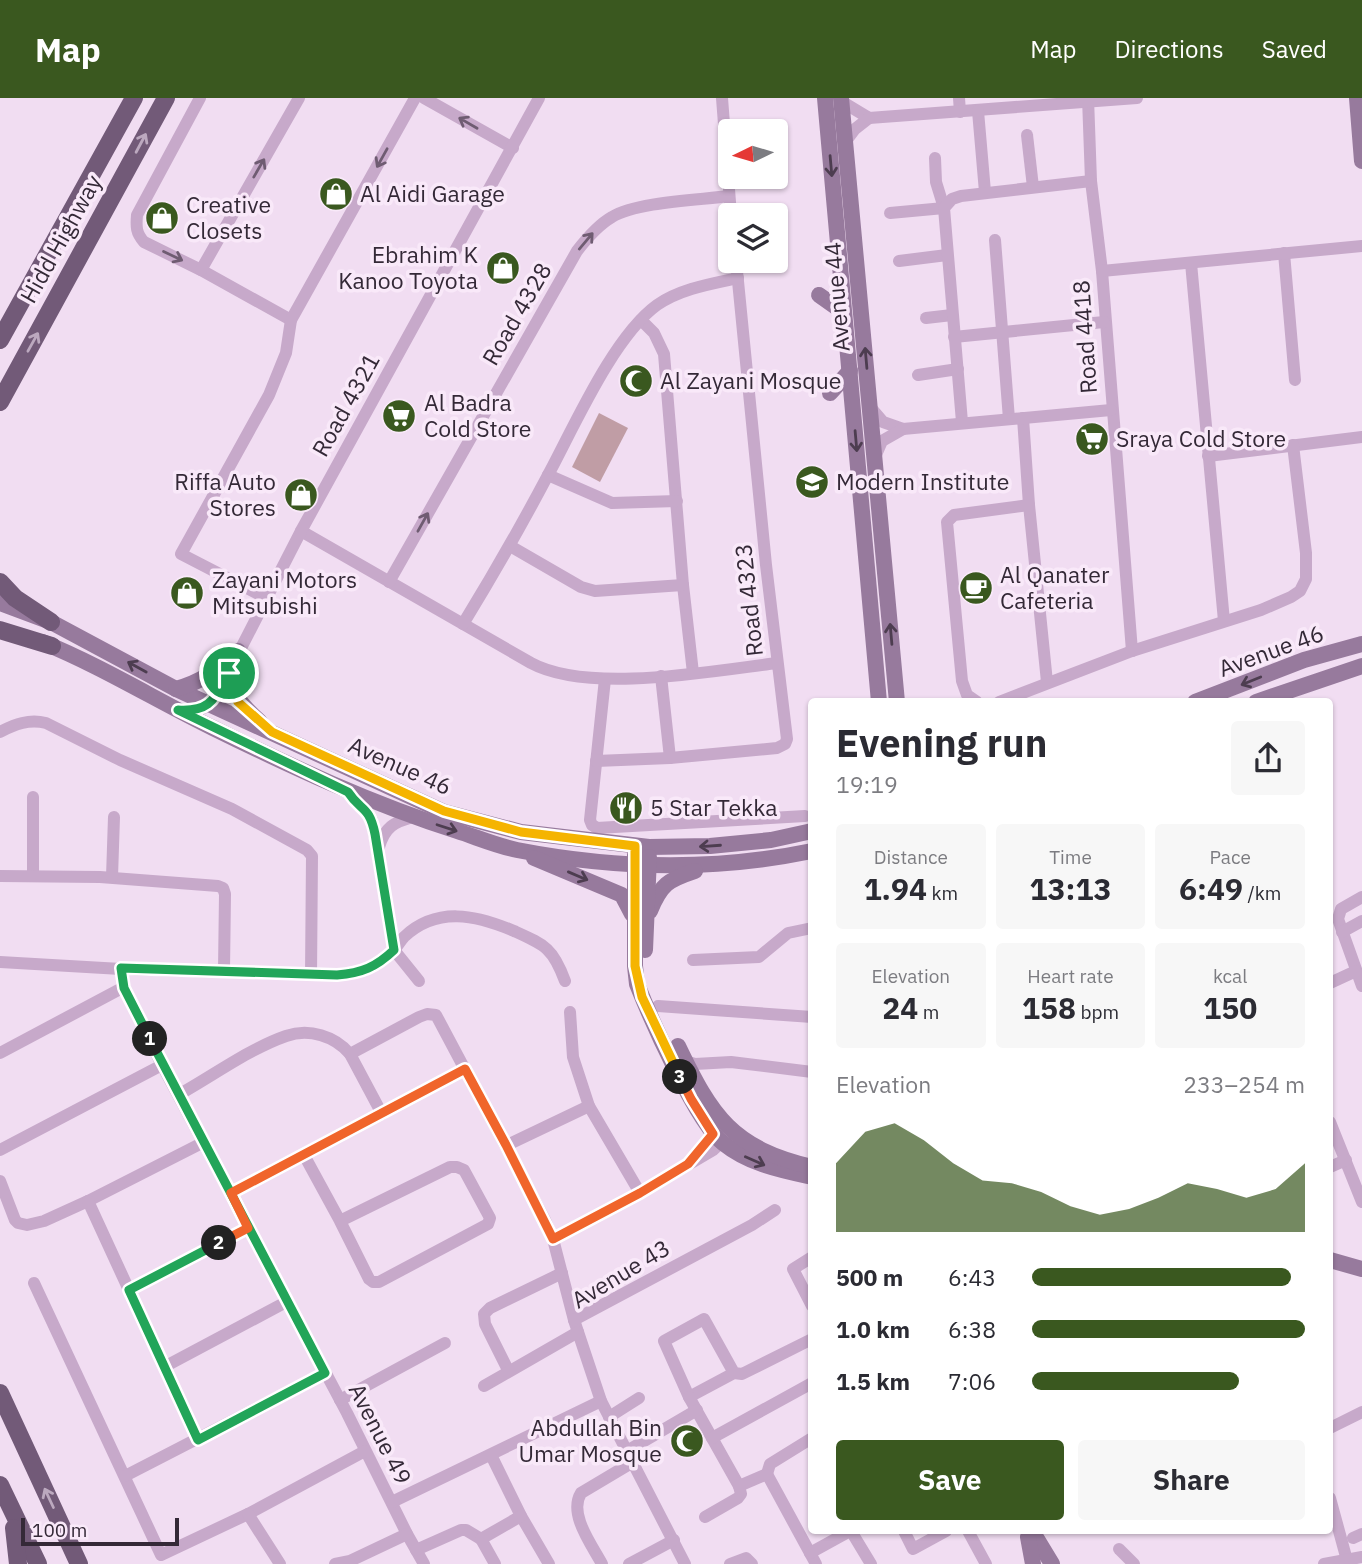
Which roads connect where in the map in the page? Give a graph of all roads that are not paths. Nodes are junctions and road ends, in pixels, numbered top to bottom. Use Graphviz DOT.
graph roads {
  1 [pos="134,98"];
  2 [pos="166,98"];
  3 [pos="200,98"];
  4 [pos="299,98"];
  5 [pos="415,98"];
  6 [pos="424,98"];
  7 [pos="538,98"];
  8 [pos="722,98"];
  9 [pos="959,98"];
  10 [pos="1137,98"];
  11 [pos="1357,98"];
  12 [pos="836,99"];
  13 [pos="1088,101"];
  14 [pos="978,111"];
  15 [pos="960,112"];
  16 [pos="869,118"];
  17 [pos="1027,135"];
  18 [pos="845,141"];
  19 [pos="513,148"];
  20 [pos="935,158"];
  21 [pos="1362,161"];
  22 [pos="1091,181"];
  23 [pos="1033,187"];
  24 [pos="985,192"];
  25 [pos="729,196"];
  26 [pos="730,203"];
  27 [pos="944,208"];
  28 [pos="890,213"];
  29 [pos="995,240"];
  30 [pos="1362,246"];
  31 [pos="1284,253"];
  32 [pos="947,255"];
  33 [pos="899,261"];
  34 [pos="1191,263"];
  35 [pos="201,270"];
  36 [pos="1101,271"];
  37 [pos="737,273"];
  38 [pos="737,278"];
  39 [pos="819,295"];
  40 [pos="843,312"];
  41 [pos="952,315"];
  42 [pos="926,318"];
  43 [pos="291,320"];
  44 [pos="641,320"];
  45 [pos="1104,323"];
  46 [pos="1002,332"];
  47 [pos="954,337"];
  48 [pos="0,340"];
  49 [pos="958,369"];
  50 [pos="850,371"];
  51 [pos="918,375"];
  52 [pos="1295,380"];
  53 [pos="830,393"];
  54 [pos="0,402"];
  55 [pos="871,408"];
  56 [pos="1111,410"];
  57 [pos="1023,418"];
  58 [pos="1009,419"];
  59 [pos="962,422"];
  60 [pos="902,429"];
  61 [pos="1362,437"];
  62 [pos="1293,445"];
  63 [pos="1208,456"];
  64 [pos="875,457"];
  65 [pos="548,475"];
  66 [pos="677,501"];
  67 [pos="1029,505"];
  68 [pos="301,531"];
  69 [pos="510,546"];
  70 [pos="0,582"];
  71 [pos="389,582"];
  72 [pos="683,585"];
  73 [pos="265,598"];
  74 [pos="0,603"];
  75 [pos="1224,621"];
  76 [pos="51,622"];
  77 [pos="463,624"];
  78 [pos="0,627"];
  79 [pos="1362,644"];
  80 [pos="52,646"];
  81 [pos="238,651"];
  82 [pos="1132,651"];
  83 [pos="777,663"];
  84 [pos="1362,666"];
  85 [pos="1343,671"];
  86 [pos="1362,672"];
  87 [pos="229,673"];
  88 [pos="693,673"];
  89 [pos="662,676"];
  90 [pos="606,679"];
  91 [pos="1047,682"];
  92 [pos="176,689"];
  93 [pos="880,698"];
  94 [pos="897,698"];
  95 [pos="972,698"];
  96 [pos="1009,698"];
  97 [pos="1205,698"];
  98 [pos="1267,698"];
  99 [pos="210,704"];
  100 [pos="178,710"];
  101 [pos="0,732"];
  102 [pos="272,732"];
  103 [pos="670,758"];
  104 [pos="596,761"];
  105 [pos="348,792"];
  106 [pos="33,797"];
  107 [pos="114,817"];
  108 [pos="413,817"];
  109 [pos="808,823"];
  110 [pos="642,847"];
  111 [pos="516,850"];
  112 [pos="378,851"];
  113 [pos="808,852"];
  114 [pos="642,866"];
  115 [pos="712,866"];
  116 [pos="0,876"];
  117 [pos="33,876"];
  118 [pos="112,877"];
  119 [pos="1362,897"];
  120 [pos="646,920"];
  121 [pos="1362,921"];
  122 [pos="808,929"];
  123 [pos="1342,932"];
  124 [pos="635,940"];
  125 [pos="394,950"];
  126 [pos="693,960"];
  127 [pos="0,962"];
  128 [pos="121,968"];
  129 [pos="224,970"];
  130 [pos="1356,971"];
  131 [pos="311,975"];
  132 [pos="419,981"];
  133 [pos="565,981"];
  134 [pos="1333,982"];
  135 [pos="1362,986"];
  136 [pos="124,988"];
  137 [pos="658,1006"];
  138 [pos="570,1012"];
  139 [pos="808,1017"];
  140 [pos="0,1053"];
  141 [pos="350,1054"];
  142 [pos="685,1061"];
  143 [pos="719,1061"];
  144 [pos="162,1065"];
  145 [pos="465,1069"];
  146 [pos="808,1072"];
  147 [pos="701,1091"];
  148 [pos="180,1094"];
  149 [pos="589,1106"];
  150 [pos="382,1114"];
  151 [pos="1333,1129"];
  152 [pos="723,1133"];
  153 [pos="204,1142"];
  154 [pos="506,1145"];
  155 [pos="0,1150"];
  156 [pos="304,1155"];
  157 [pos="1346,1160"];
  158 [pos="808,1166"];
  159 [pos="1333,1166"];
  160 [pos="808,1176"];
  161 [pos="0,1181"];
  162 [pos="231,1193"];
  163 [pos="640,1193"];
  164 [pos="88,1202"];
  165 [pos="1362,1202"];
  166 [pos="775,1210"];
  167 [pos="340,1221"];
  168 [pos="248,1228"];
  169 [pos="553,1239"];
  170 [pos="808,1260"];
  171 [pos="1333,1260"];
  172 [pos="1361,1265"];
  173 [pos="562,1273"];
  174 [pos="34,1283"];
  175 [pos="129,1290"];
  176 [pos="808,1298"];
  177 [pos="288,1301"];
  178 [pos="576,1326"];
  179 [pos="808,1341"];
  180 [pos="444,1343"];
  181 [pos="164,1367"];
  182 [pos="508,1370"];
  183 [pos="325,1373"];
  184 [pos="734,1373"];
  185 [pos="484,1385"];
  186 [pos="808,1385"];
  187 [pos="0,1393"];
  188 [pos="690,1397"];
  189 [pos="639,1398"];
  190 [pos="340,1400"];
  191 [pos="601,1401"];
  192 [pos="697,1410"];
  193 [pos="1362,1412"];
  194 [pos="609,1417"];
  195 [pos="1333,1426"];
  196 [pos="712,1438"];
  197 [pos="198,1440"];
  198 [pos="808,1441"];
  199 [pos="365,1451"];
  200 [pos="491,1455"];
  201 [pos="630,1457"];
  202 [pos="767,1474"];
  203 [pos="125,1476"];
  204 [pos="739,1486"];
  205 [pos="1,1488"];
  206 [pos="392,1502"];
  207 [pos="1333,1510"];
  208 [pos="248,1514"];
  209 [pos="521,1516"];
  210 [pos="705,1517"];
  211 [pos="407,1534"];
  212 [pos="846,1534"];
  213 [pos="852,1534"];
  214 [pos="906,1534"];
  215 [pos="940,1534"];
  216 [pos="972,1534"];
  217 [pos="1028,1534"];
  218 [pos="1033,1534"];
  219 [pos="481,1539"];
  220 [pos="674,1540"];
  221 [pos="913,1549"];
  222 [pos="1119,1549"];
  223 [pos="416,1550"];
  224 [pos="1362,1557"];
  225 [pos="813,1559"];
  226 [pos="163,1560"];
  227 [pos="749,1561"];
  228 [pos="1347,1561"];
  229 [pos="78,1562"];
  230 [pos="1043,1563"];
  231 [pos="18,1564"];
  232 [pos="38,1564"];
  233 [pos="280,1564"];
  234 [pos="335,1564"];
  235 [pos="424,1564"];
  236 [pos="495,1564"];
  237 [pos="549,1564"];
  238 [pos="602,1564"];
  239 [pos="629,1564"];
  240 [pos="685,1564"];
  241 [pos="730,1564"];
  242 [pos="871,1564"];
  243 [pos="914,1564"];
  244 [pos="986,1564"];
  245 [pos="1134,1564"];
  246 [pos="1324,1564"];
  1 -- 48 [label="main road, Hidd Highway"];
  54 -- 2 [label="main road, Hidd Highway, one-way"];
  3 -- 35 [label="street, one-way"];
  35 -- 4 [label="street, one-way"];
  5 -- 43 [label="street, one-way"];
  19 -- 6 [label="street, one-way"];
  7 -- 19 [label="street, Road 4321"];
  8 -- 25 [label="street"];
  9 -- 15 [label="street"];
  10 -- 13 [label="street"];
  11 -- 21 [label="main road"];
  12 -- 16 [label="street"];
  12 -- 18 [label="main road, Avenue 44"];
  12 -- 40 [label="main road, Avenue 44, one-way"];
  13 -- 14 [label="street"];
  13 -- 22 [label="street, Road 4418"];
  14 -- 15 [label="street"];
  14 -- 24 [label="street"];
  15 -- 16 [label="street"];
  16 -- 18 [label="street"];
  17 -- 23 [label="street"];
  55 -- 18 [label="main road, Avenue 44, one-way"];
  19 -- 68 [label="street, Road 4321"];
  20 -- 27 [label="street"];
  22 -- 23 [label="street"];
  22 -- 36 [label="street, Road 4418"];
  23 -- 24 [label="street"];
  24 -- 27 [label="street"];
  25 -- 26 [label="street"];
  71 -- 25 [label="street, Road 4328, one-way"];
  27 -- 28 [label="street"];
  27 -- 32 [label="street"];
  29 -- 46 [label="street"];
  30 -- 31 [label="street"];
  31 -- 34 [label="street"];
  31 -- 52 [label="street"];
  32 -- 33 [label="street"];
  32 -- 41 [label="street"];
  34 -- 36 [label="street"];
  34 -- 63 [label="street"];
  35 -- 43 [label="street"];
  36 -- 45 [label="street, Road 4418"];
  37 -- 38 [label="street, Road 4323"];
  38 -- 44 [label="street"];
  38 -- 83 [label="street, Road 4323"];
  39 -- 40 [label="main road"];
  40 -- 50 [label="main road, Avenue 44"];
  41 -- 42 [label="street"];
  41 -- 47 [label="street"];
  43 -- 73 [label="street"];
  44 -- 65 [label="street"];
  44 -- 66 [label="street"];
  45 -- 46 [label="street"];
  45 -- 56 [label="street, Road 4418"];
  46 -- 47 [label="street"];
  46 -- 58 [label="street"];
  47 -- 49 [label="street"];
  49 -- 51 [label="street"];
  49 -- 59 [label="street"];
  50 -- 53 [label="main road"];
  50 -- 93 [label="main road, Avenue 44, one-way"];
  55 -- 60 [label="street"];
  55 -- 64 [label="main road, Avenue 44"];
  56 -- 57 [label="street"];
  56 -- 82 [label="street, Road 4418"];
  57 -- 58 [label="street"];
  57 -- 67 [label="street"];
  58 -- 59 [label="street"];
  59 -- 60 [label="street"];
  60 -- 64 [label="street"];
  61 -- 62 [label="street"];
  62 -- 63 [label="street"];
  62 -- 75 [label="street"];
  63 -- 75 [label="street"];
  94 -- 64 [label="main road, Avenue 44, one-way"];
  65 -- 66 [label="street"];
  65 -- 69 [label="street"];
  66 -- 72 [label="street"];
  67 -- 91 [label="street"];
  67 -- 95 [label="street"];
  68 -- 71 [label="street"];
  68 -- 73 [label="street, Road 4321"];
  69 -- 72 [label="street"];
  69 -- 77 [label="street"];
  70 -- 76 [label="main road"];
  71 -- 77 [label="street"];
  72 -- 88 [label="street"];
  73 -- 81 [label="street, Road 4321"];
  74 -- 76 [label="main road, Avenue 46"];
  75 -- 82 [label="street"];
  92 -- 76 [label="main road, Avenue 46, one-way"];
  77 -- 90 [label="street"];
  78 -- 80 [label="main road"];
  79 -- 97 [label="main road, Avenue 46, one-way"];
  80 -- 100 [label="main road, Avenue 46"];
  81 -- 87 [label="street, Road 4321"];
  81 -- 92 [label="main road"];
  82 -- 91 [label="street"];
  83 -- 88 [label="street"];
  83 -- 103 [label="street, Road 4323"];
  84 -- 85 [label="main road, Avenue 46"];
  85 -- 86 [label="main road"];
  85 -- 98 [label="main road, Avenue 46"];
  87 -- 99 [label="street, Road 4321"];
  87 -- 102 [label="main road"];
  88 -- 89 [label="street"];
  89 -- 90 [label="street"];
  89 -- 103 [label="street"];
  90 -- 104 [label="street"];
  91 -- 96 [label="street"];
  92 -- 99 [label="main road, Avenue 46"];
  99 -- 100 [label="street"];
  99 -- 102 [label="main road, Avenue 46"];
  100 -- 105 [label="main road, Avenue 46"];
  101 -- 131 [label="street"];
  102 -- 110 [label="main road, Avenue 46"];
  103 -- 104 [label="street, Road 4323"];
  104 -- 109 [label="street"];
  105 -- 108 [label="main road, Avenue 46"];
  105 -- 112 [label="street"];
  106 -- 117 [label="street"];
  107 -- 118 [label="street"];
  108 -- 111 [label="main road, Avenue 46, one-way"];
  108 -- 112 [label="street"];
  109 -- 110 [label="main road, Avenue 46, one-way"];
  110 -- 114 [label="main road"];
  111 -- 114 [label="main road, Avenue 46"];
  111 -- 124 [label="main road, one-way"];
  112 -- 125 [label="street"];
  113 -- 115 [label="main road, Avenue 46"];
  114 -- 115 [label="main road, Avenue 46"];
  114 -- 120 [label="main road"];
  114 -- 124 [label="main road"];
  115 -- 120 [label="main road"];
  116 -- 117 [label="street"];
  117 -- 118 [label="street"];
  118 -- 129 [label="street"];
  119 -- 123 [label="street"];
  120 -- 137 [label="main road"];
  121 -- 123 [label="street"];
  122 -- 126 [label="street"];
  123 -- 130 [label="street"];
  124 -- 152 [label="main road"];
  125 -- 131 [label="street"];
  125 -- 132 [label="street"];
  125 -- 133 [label="street"];
  127 -- 128 [label="street"];
  128 -- 129 [label="street"];
  128 -- 136 [label="street, Avenue 49"];
  129 -- 131 [label="street"];
  130 -- 134 [label="street"];
  130 -- 135 [label="street"];
  136 -- 140 [label="street"];
  136 -- 144 [label="street, Avenue 49"];
  137 -- 139 [label="street"];
  137 -- 142 [label="main road"];
  138 -- 149 [label="street"];
  141 -- 145 [label="street"];
  141 -- 148 [label="street"];
  141 -- 150 [label="street"];
  142 -- 143 [label="street"];
  142 -- 147 [label="main road"];
  143 -- 146 [label="street"];
  143 -- 147 [label="street"];
  144 -- 148 [label="street, Avenue 49"];
  144 -- 155 [label="street"];
  145 -- 150 [label="street"];
  145 -- 154 [label="street"];
  147 -- 152 [label="main road"];
  148 -- 153 [label="street, Avenue 49"];
  149 -- 154 [label="street"];
  149 -- 163 [label="street"];
  150 -- 156 [label="street"];
  151 -- 157 [label="street"];
  152 -- 158 [label="main road"];
  152 -- 160 [label="main road, one-way"];
  152 -- 163 [label="street"];
  153 -- 162 [label="street, Avenue 49"];
  153 -- 164 [label="street"];
  154 -- 169 [label="street"];
  156 -- 162 [label="street"];
  156 -- 167 [label="street"];
  157 -- 159 [label="street"];
  157 -- 165 [label="street"];
  161 -- 164 [label="street"];
  162 -- 168 [label="street, Avenue 49"];
  163 -- 169 [label="street"];
  164 -- 175 [label="street"];
  166 -- 178 [label="street, Avenue 43"];
  167 -- 167 [label="street"];
  168 -- 175 [label="street"];
  168 -- 177 [label="street, Avenue 49"];
  169 -- 173 [label="street"];
  170 -- 176 [label="street"];
  171 -- 172 [label="main road"];
  173 -- 178 [label="street"];
  173 -- 182 [label="street"];
  174 -- 203 [label="street"];
  175 -- 181 [label="street"];
  177 -- 181 [label="street"];
  177 -- 183 [label="street, Avenue 49"];
  178 -- 182 [label="street"];
  178 -- 191 [label="street, Avenue 43"];
  179 -- 184 [label="street"];
  180 -- 190 [label="street"];
  181 -- 197 [label="street"];
  182 -- 185 [label="street"];
  183 -- 190 [label="street, Avenue 49"];
  183 -- 197 [label="street"];
  184 -- 188 [label="street"];
  184 -- 188 [label="street"];
  186 -- 196 [label="street"];
  229 -- 187 [label="main road, one-way"];
  188 -- 192 [label="street"];
  189 -- 194 [label="street"];
  190 -- 199 [label="street, Avenue 49"];
  191 -- 194 [label="street, Avenue 43"];
  191 -- 200 [label="street"];
  192 -- 196 [label="street"];
  192 -- 201 [label="street"];
  193 -- 195 [label="street"];
  194 -- 201 [label="street, Avenue 43"];
  196 -- 204 [label="street"];
  197 -- 203 [label="street"];
  198 -- 202 [label="street"];
  199 -- 206 [label="street, Avenue 49"];
  199 -- 208 [label="street"];
  200 -- 206 [label="street"];
  200 -- 209 [label="street"];
  201 -- 220 [label="street, Avenue 43"];
  201 -- 238 [label="street"];
  202 -- 204 [label="street"];
  202 -- 225 [label="street"];
  203 -- 226 [label="street"];
  204 -- 210 [label="street"];
  205 -- 231 [label="main road"];
  205 -- 232 [label="main road"];
  206 -- 211 [label="street, Avenue 49"];
  207 -- 228 [label="street"];
  208 -- 226 [label="street"];
  208 -- 233 [label="street"];
  209 -- 219 [label="street"];
  209 -- 237 [label="street"];
  211 -- 223 [label="street, Avenue 49"];
  211 -- 234 [label="street"];
  212 -- 225 [label="street"];
  213 -- 242 [label="street"];
  214 -- 221 [label="street"];
  215 -- 221 [label="street"];
  216 -- 244 [label="street"];
  217 -- 230 [label="main road"];
  218 -- 230 [label="main road"];
  219 -- 223 [label="street"];
  219 -- 236 [label="street"];
  220 -- 239 [label="street"];
  220 -- 240 [label="street, Avenue 43"];
  221 -- 243 [label="street"];
  222 -- 245 [label="street"];
  223 -- 235 [label="street, Avenue 49"];
  224 -- 228 [label="street"];
  227 -- 241 [label="street"];
  228 -- 246 [label="street"];
}
